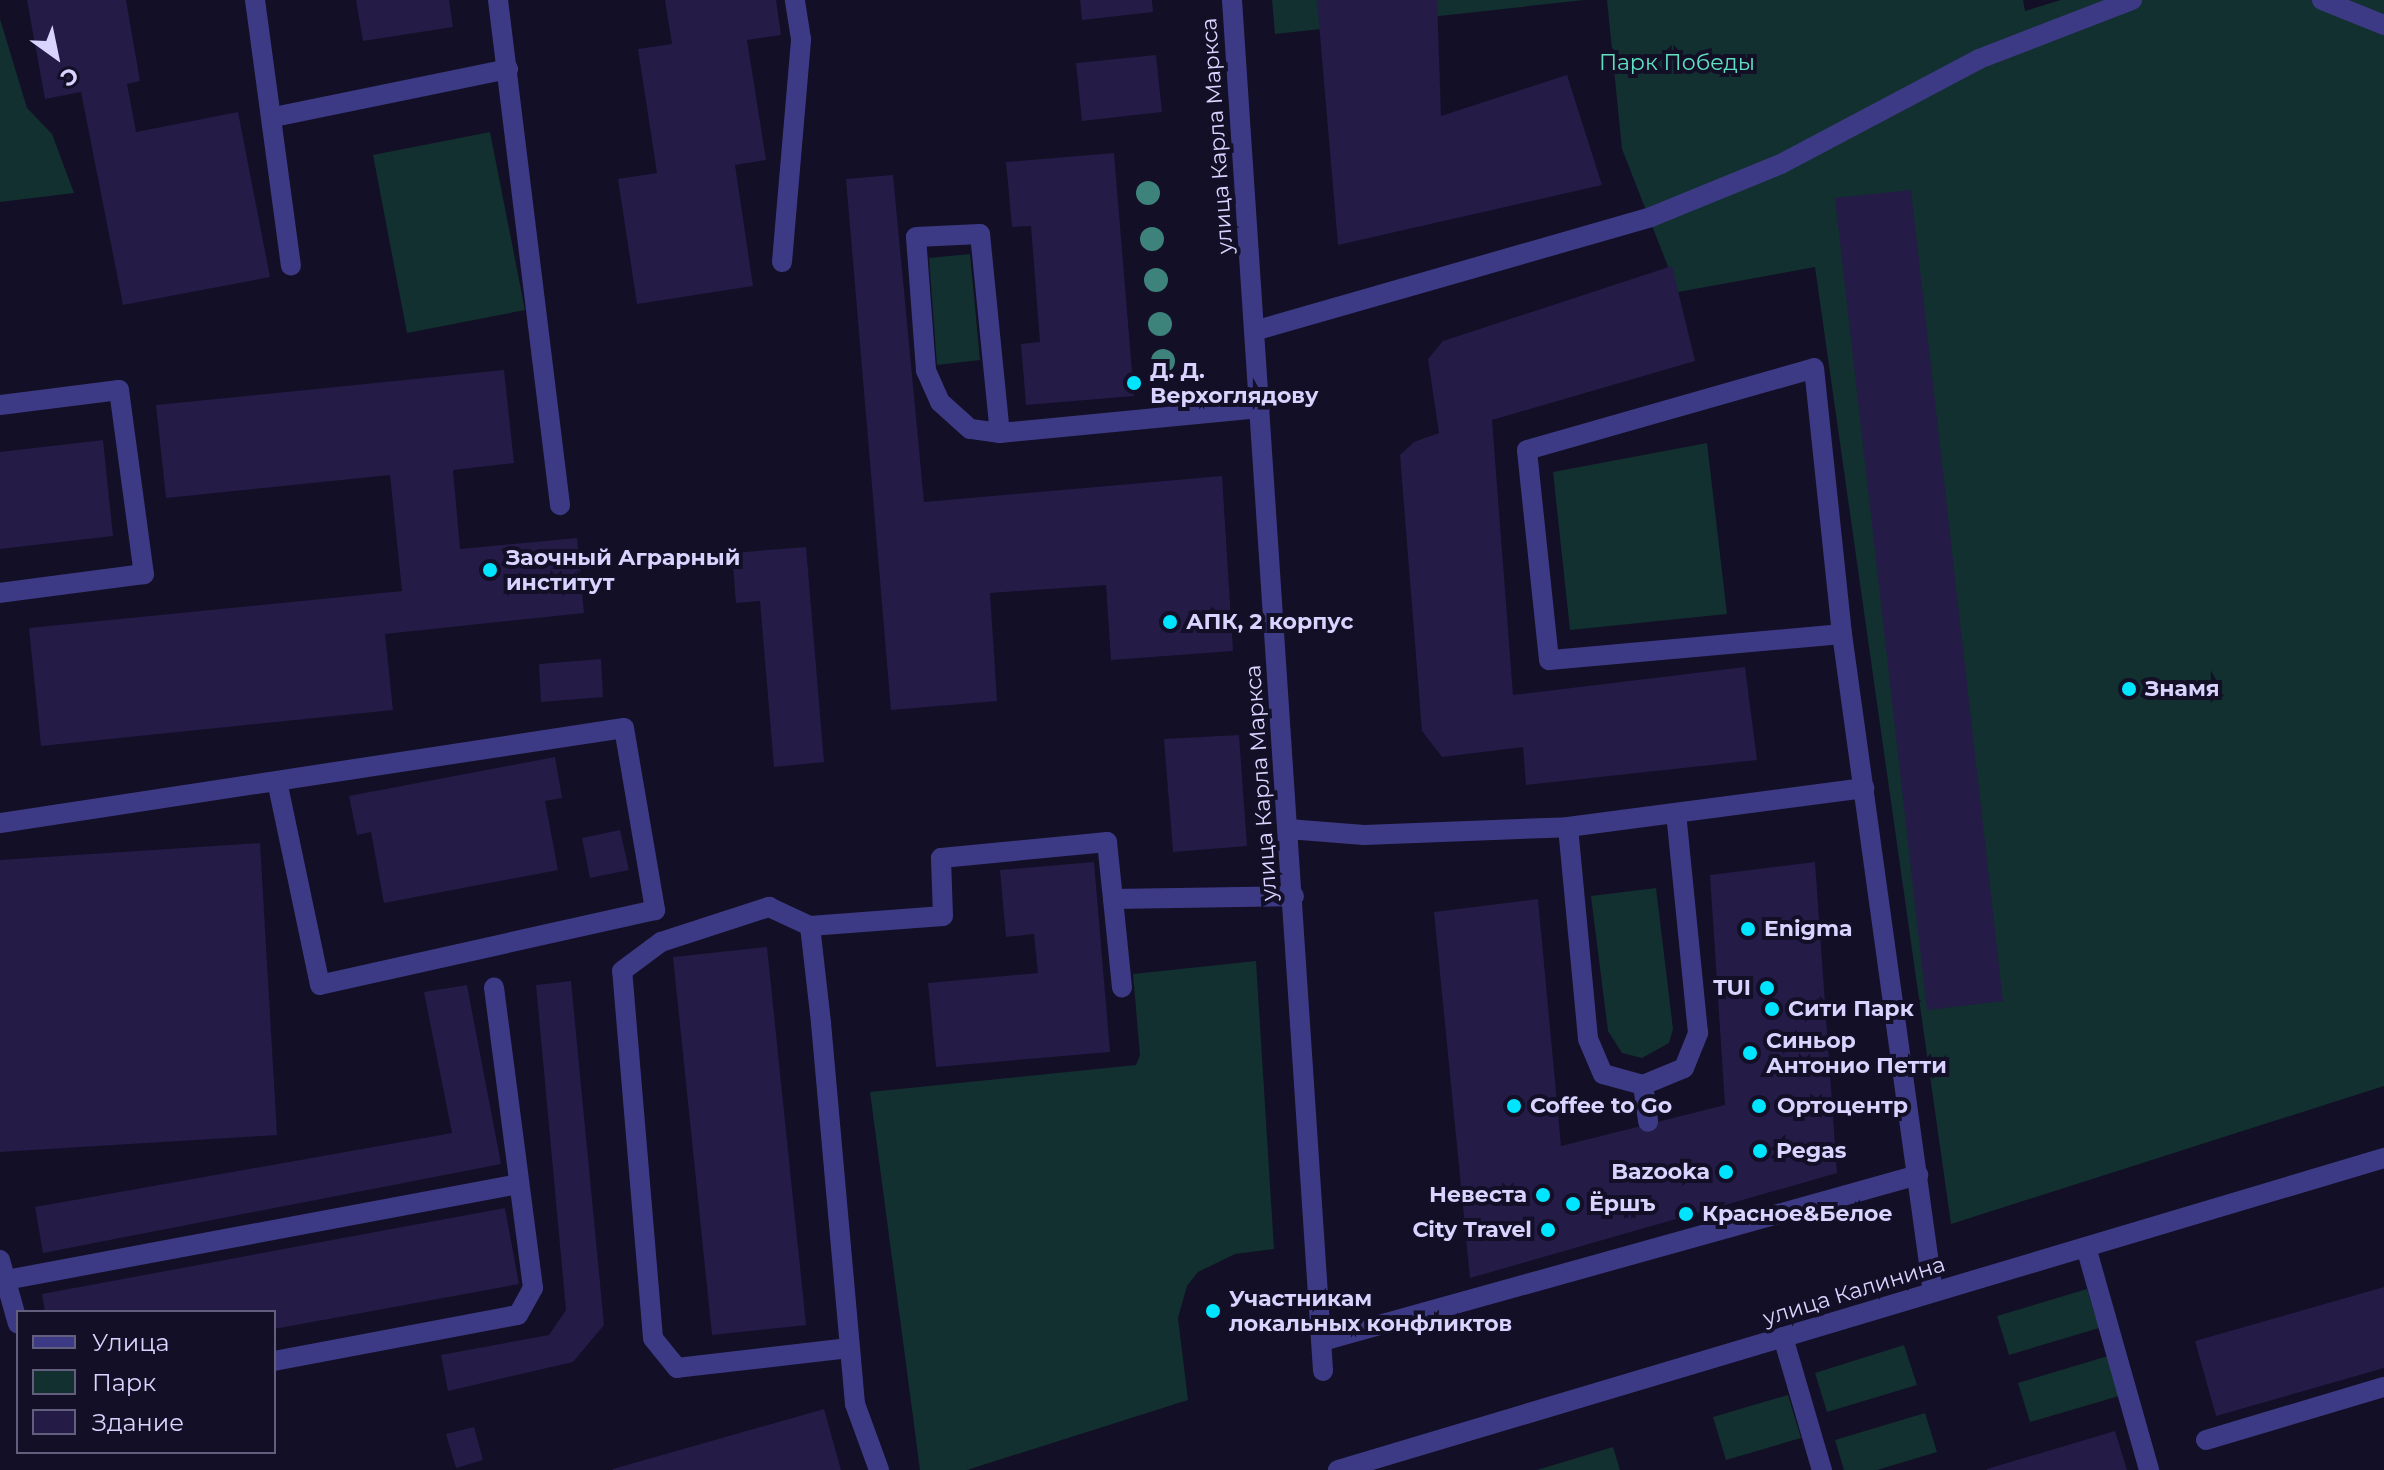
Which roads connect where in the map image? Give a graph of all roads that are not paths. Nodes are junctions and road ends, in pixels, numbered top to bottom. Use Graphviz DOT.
graph roads {
  1 [pos="255,0"];
  2 [pos="498,0"];
  3 [pos="795,0"];
  4 [pos="1232,0"];
  5 [pos="2132,0"];
  6 [pos="2322,0"];
  7 [pos="2384,25"];
  8 [pos="508,69"];
  9 [pos="274,117"];
  10 [pos="782,262"];
  11 [pos="291,266"];
  12 [pos="1254,331"];
  13 [pos="0,405"];
  14 [pos="1260,408"];
  15 [pos="1000,433"];
  16 [pos="560,505"];
  17 [pos="0,593"];
  18 [pos="1842,634"];
  19 [pos="277,781"];
  20 [pos="1864,788"];
  21 [pos="1676,813"];
  22 [pos="0,823"];
  23 [pos="1568,827"];
  24 [pos="1288,829"];
  25 [pos="1294,896"];
  26 [pos="1113,899"];
  27 [pos="810,926"];
  28 [pos="494,988"];
  29 [pos="1122,988"];
  30 [pos="1643,1085"];
  31 [pos="1648,1122"];
  32 [pos="2384,1158"];
  33 [pos="1918,1175"];
  34 [pos="519,1184"];
  35 [pos="1660,1224"];
  36 [pos="1662,1245"];
  37 [pos="2086,1247"];
  38 [pos="0,1260"];
  39 [pos="6,1280"];
  40 [pos="1933,1292"];
  41 [pos="16,1317"];
  42 [pos="1783,1337"];
  43 [pos="1322,1341"];
  44 [pos="849,1348"];
  45 [pos="276,1361"];
  46 [pos="1323,1371"];
  47 [pos="2384,1387"];
  48 [pos="2206,1440"];
  49 [pos="879,1470"];
  50 [pos="1338,1470"];
  51 [pos="1822,1470"];
  52 [pos="2149,1470"];
  1 -- 9 [label="street"];
  2 -- 8 [label="street"];
  3 -- 10 [label="street"];
  4 -- 12 [label="street, улица Карла Маркса"];
  5 -- 12 [label="street"];
  6 -- 7 [label="street"];
  8 -- 9 [label="street"];
  8 -- 16 [label="street"];
  9 -- 11 [label="street"];
  12 -- 14 [label="street, улица Карла Маркса"];
  13 -- 17 [label="street"];
  14 -- 15 [label="street"];
  14 -- 24 [label="street, улица Карла Маркса"];
  15 -- 15 [label="street"];
  18 -- 18 [label="street"];
  18 -- 20 [label="street"];
  19 -- 19 [label="street"];
  19 -- 22 [label="street"];
  20 -- 21 [label="street"];
  20 -- 33 [label="street"];
  21 -- 23 [label="street"];
  21 -- 30 [label="street"];
  23 -- 24 [label="street"];
  23 -- 30 [label="street"];
  24 -- 25 [label="street, улица Карла Маркса"];
  25 -- 26 [label="street"];
  25 -- 43 [label="street, улица Карла Маркса"];
  26 -- 27 [label="street"];
  26 -- 29 [label="street"];
  27 -- 44 [label="street"];
  27 -- 44 [label="street"];
  28 -- 34 [label="street"];
  30 -- 31 [label="street"];
  32 -- 37 [label="street, улица Калинина"];
  33 -- 36 [label="street"];
  33 -- 40 [label="street"];
  34 -- 39 [label="street"];
  34 -- 45 [label="street"];
  35 -- 36 [label="street"];
  36 -- 43 [label="street"];
  37 -- 40 [label="street, улица Калинина"];
  37 -- 52 [label="street"];
  38 -- 39 [label="street"];
  39 -- 41 [label="street"];
  40 -- 42 [label="street, улица Калинина"];
  42 -- 50 [label="street, улица Калинина"];
  42 -- 51 [label="street"];
  43 -- 46 [label="street, улица Карла Маркса"];
  44 -- 49 [label="street"];
  47 -- 48 [label="street"];
}
